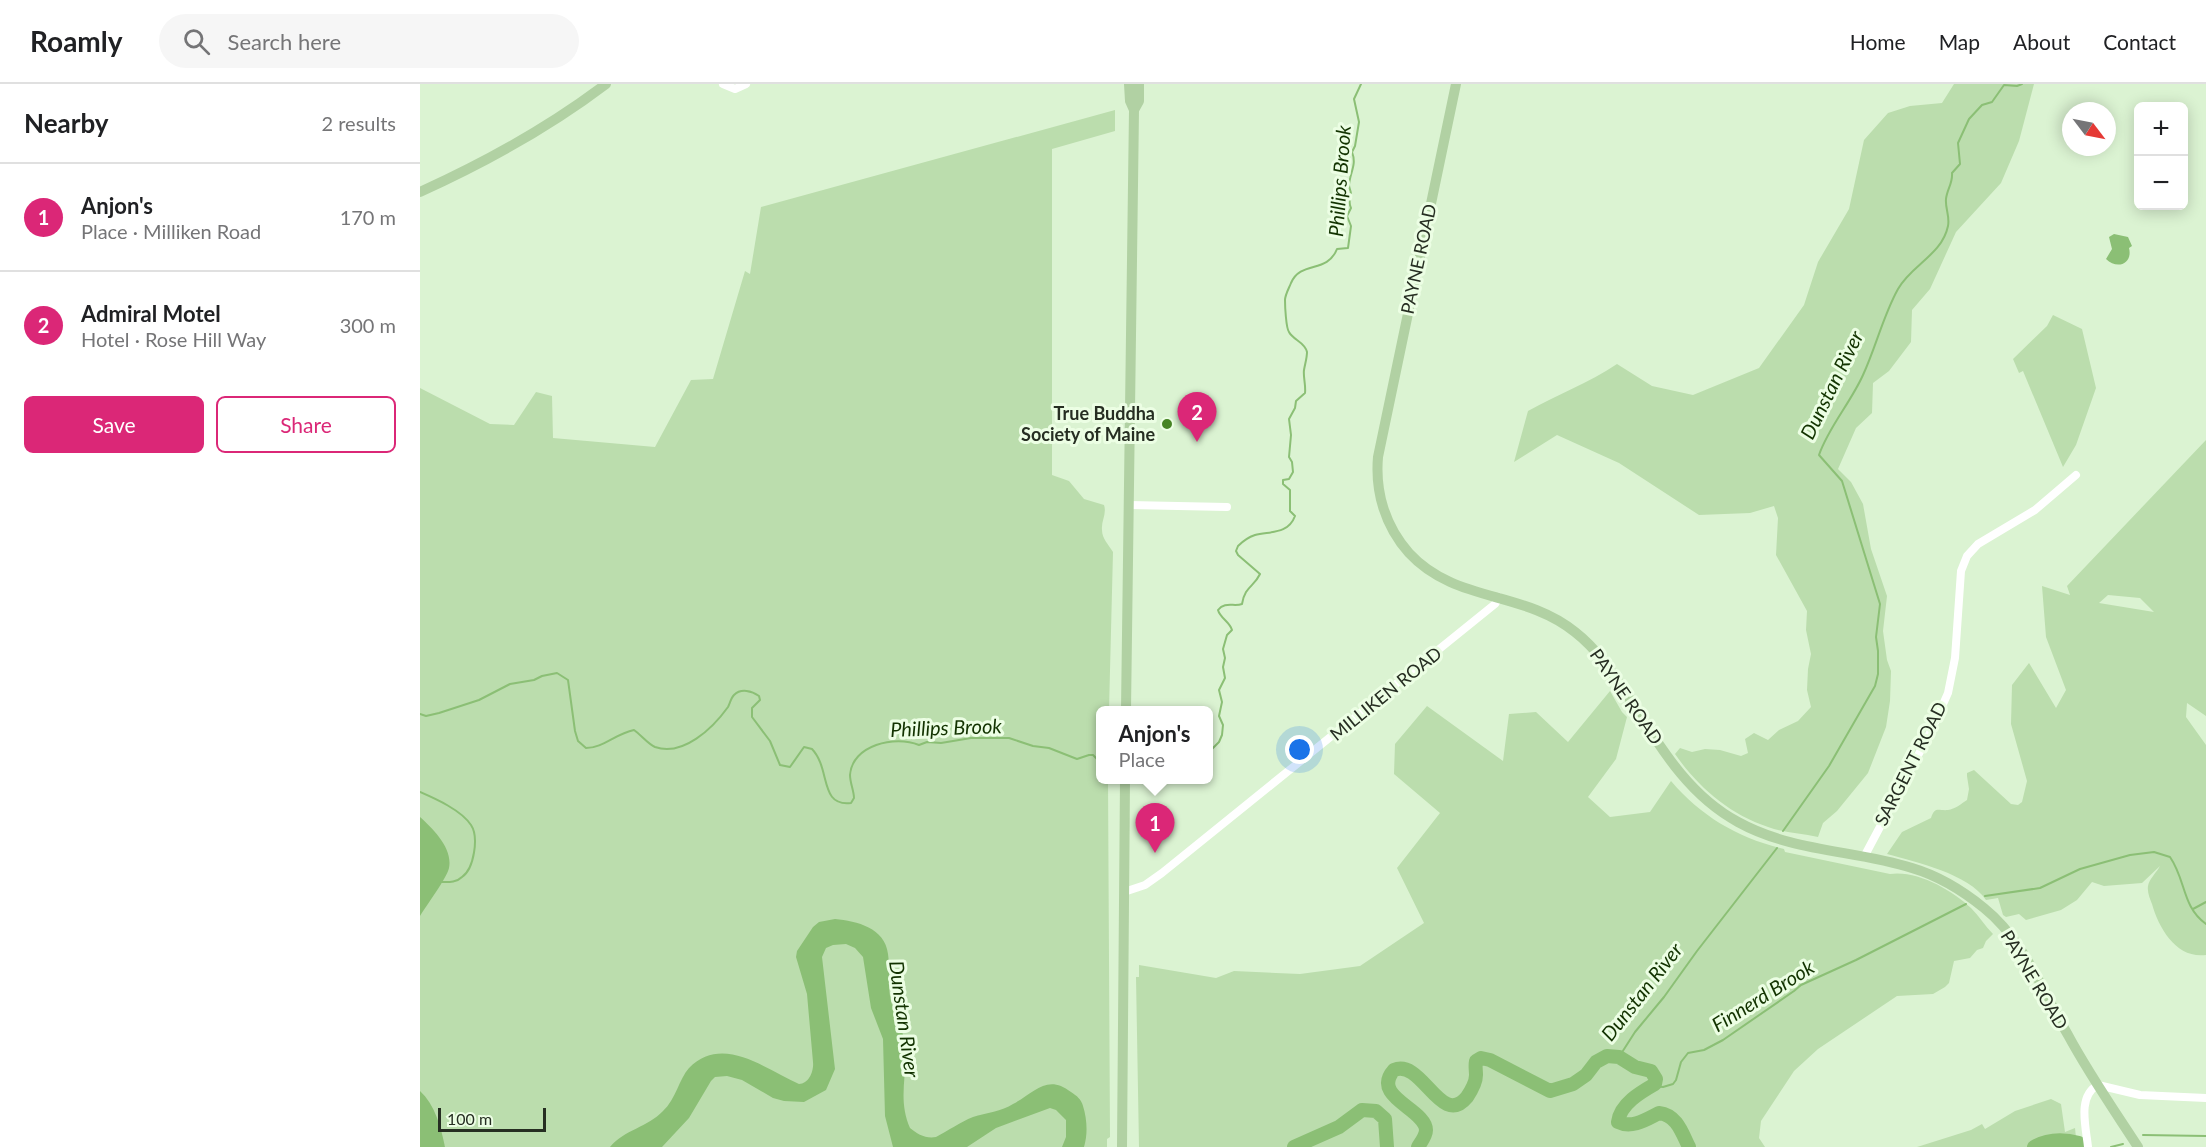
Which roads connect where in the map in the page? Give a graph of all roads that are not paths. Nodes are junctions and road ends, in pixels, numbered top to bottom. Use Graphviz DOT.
graph roads {
  1 [pos="606,84"];
  2 [pos="723,84"];
  3 [pos="746,84"];
  4 [pos="1130,84"];
  5 [pos="1139,84"];
  6 [pos="1456,84"];
  7 [pos="1134,110"];
  8 [pos="420,192"];
  9 [pos="2076,475"];
  10 [pos="1129,505"];
  11 [pos="1227,507"];
  12 [pos="1499,597"];
  13 [pos="1126,706"];
  14 [pos="1125,784"];
  15 [pos="1864,857"];
  16 [pos="1124,892"];
  17 [pos="2098,1085"];
  18 [pos="2206,1098"];
  19 [pos="1122,1147"];
  20 [pos="2088,1147"];
  21 [pos="2138,1147"];
  1 -- 8 [label="main road"];
  2 -- 3 [label="street"];
  4 -- 7 [label="main road"];
  5 -- 7 [label="main road"];
  6 -- 12 [label="main road, PAYNE ROAD"];
  7 -- 10 [label="main road"];
  9 -- 15 [label="street, SARGENT ROAD"];
  10 -- 11 [label="street"];
  10 -- 13 [label="main road"];
  12 -- 15 [label="main road, PAYNE ROAD"];
  12 -- 16 [label="street, MILLIKEN ROAD"];
  14 -- 16 [label="main road"];
  15 -- 17 [label="main road, PAYNE ROAD"];
  16 -- 19 [label="main road"];
  17 -- 18 [label="street"];
  17 -- 20 [label="street"];
  17 -- 21 [label="main road, PAYNE ROAD"];
}
